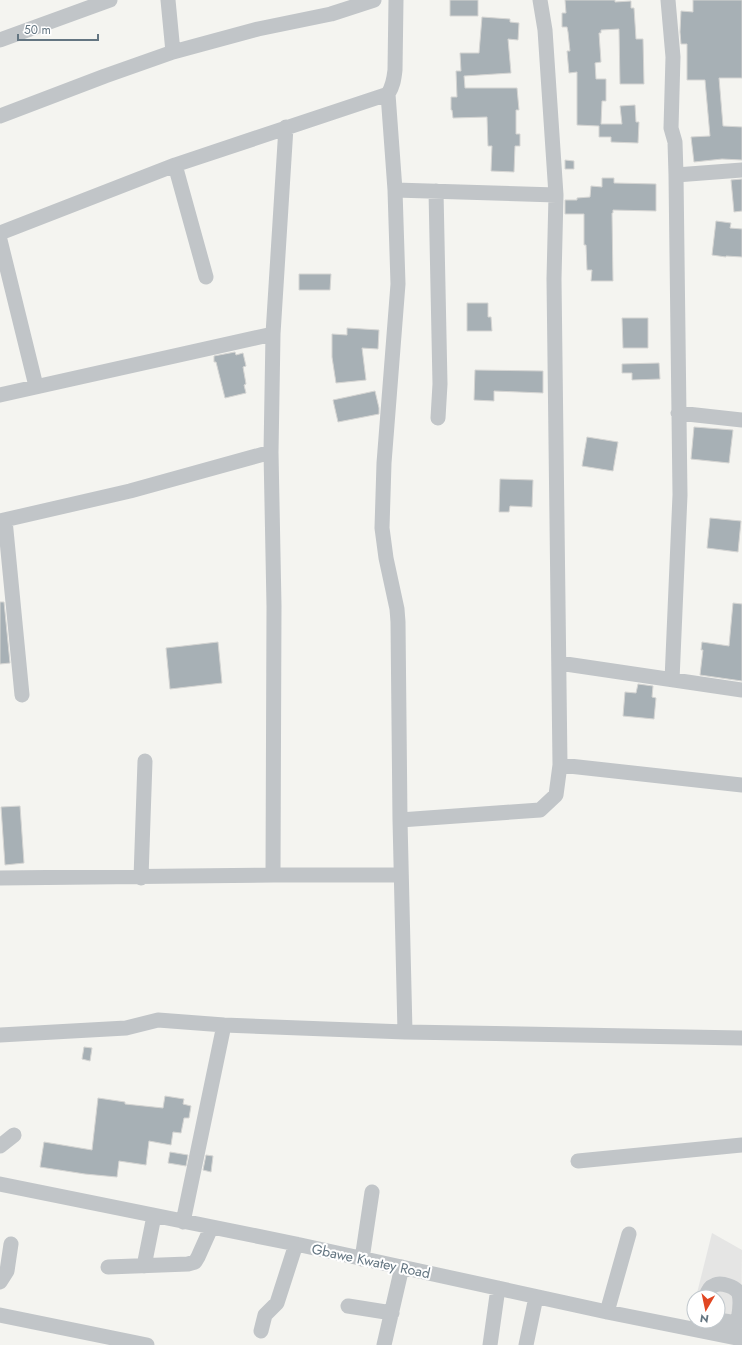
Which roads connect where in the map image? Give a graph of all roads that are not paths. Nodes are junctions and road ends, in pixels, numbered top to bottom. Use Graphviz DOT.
graph roads {
  1 [pos="110,0"];
  2 [pos="168,0"];
  3 [pos="374,0"];
  4 [pos="396,0"];
  5 [pos="540,0"];
  6 [pos="668,0"];
  7 [pos="0,40"];
  8 [pos="173,52"];
  9 [pos="388,94"];
  10 [pos="0,116"];
  11 [pos="286,127"];
  12 [pos="175,165"];
  13 [pos="742,170"];
  14 [pos="676,175"];
  15 [pos="396,190"];
  16 [pos="436,191"];
  17 [pos="556,195"];
  18 [pos="0,233"];
  19 [pos="0,240"];
  20 [pos="206,277"];
  21 [pos="273,334"];
  22 [pos="36,386"];
  23 [pos="0,395"];
  24 [pos="678,413"];
  25 [pos="438,418"];
  26 [pos="742,420"];
  27 [pos="271,452"];
  28 [pos="2,520"];
  29 [pos="559,663"];
  30 [pos="672,680"];
  31 [pos="742,690"];
  32 [pos="22,695"];
  33 [pos="145,762"];
  34 [pos="560,765"];
  35 [pos="742,785"];
  36 [pos="400,820"];
  37 [pos="273,875"];
  38 [pos="401,876"];
  39 [pos="0,878"];
  40 [pos="141,878"];
  41 [pos="224,1026"];
  42 [pos="405,1032"];
  43 [pos="0,1035"];
  44 [pos="742,1038"];
  45 [pos="14,1135"];
  46 [pos="742,1145"];
  47 [pos="0,1146"];
  48 [pos="578,1161"];
  49 [pos="0,1184"];
  50 [pos="372,1192"];
  51 [pos="154,1216"];
  52 [pos="183,1222"];
  53 [pos="211,1228"];
  54 [pos="629,1234"];
  55 [pos="11,1244"];
  56 [pos="296,1244"];
  57 [pos="362,1259"];
  58 [pos="144,1266"];
  59 [pos="108,1267"];
  60 [pos="402,1267"];
  61 [pos="0,1282"];
  62 [pos="498,1288"];
  63 [pos="709,1289"];
  64 [pos="536,1297"];
  65 [pos="348,1306"];
  66 [pos="607,1312"];
  67 [pos="392,1313"];
  68 [pos="0,1315"];
  69 [pos="686,1323"];
  70 [pos="710,1329"];
  71 [pos="261,1331"];
  72 [pos="732,1336"];
  73 [pos="147,1345"];
  74 [pos="384,1345"];
  75 [pos="490,1345"];
  76 [pos="526,1345"];
  1 -- 7 [label="street"];
  2 -- 8 [label="street"];
  3 -- 8 [label="street"];
  4 -- 9 [label="street"];
  5 -- 17 [label="street"];
  6 -- 14 [label="street"];
  8 -- 10 [label="street"];
  9 -- 11 [label="street"];
  9 -- 15 [label="street"];
  11 -- 12 [label="street"];
  11 -- 21 [label="street"];
  12 -- 18 [label="street"];
  12 -- 20 [label="street"];
  13 -- 14 [label="street"];
  14 -- 24 [label="street"];
  15 -- 16 [label="street"];
  15 -- 36 [label="street"];
  16 -- 17 [label="street"];
  16 -- 25 [label="street"];
  17 -- 29 [label="street"];
  19 -- 22 [label="street"];
  21 -- 22 [label="street"];
  21 -- 27 [label="street"];
  22 -- 23 [label="street"];
  24 -- 26 [label="street"];
  24 -- 30 [label="street"];
  27 -- 28 [label="street"];
  27 -- 37 [label="street"];
  28 -- 32 [label="street"];
  29 -- 30 [label="street"];
  29 -- 34 [label="street"];
  30 -- 31 [label="street"];
  33 -- 40 [label="street"];
  34 -- 35 [label="street"];
  34 -- 36 [label="street"];
  36 -- 38 [label="street"];
  37 -- 38 [label="street"];
  37 -- 40 [label="street"];
  38 -- 42 [label="street"];
  39 -- 40 [label="street"];
  41 -- 42 [label="street"];
  41 -- 43 [label="street"];
  41 -- 52 [label="street"];
  42 -- 44 [label="street"];
  45 -- 47 [label="street"];
  46 -- 48 [label="street"];
  49 -- 51 [label="street, Gbawe Kwatey Road"];
  50 -- 57 [label="street"];
  51 -- 52 [label="street, Gbawe Kwatey Road"];
  51 -- 58 [label="street"];
  52 -- 53 [label="street, Gbawe Kwatey Road"];
  53 -- 56 [label="street, Gbawe Kwatey Road"];
  53 -- 58 [label="street"];
  54 -- 66 [label="street"];
  55 -- 61 [label="street"];
  56 -- 57 [label="street, Gbawe Kwatey Road"];
  56 -- 71 [label="street"];
  57 -- 60 [label="street, Gbawe Kwatey Road"];
  58 -- 59 [label="street"];
  60 -- 62 [label="street, Gbawe Kwatey Road"];
  60 -- 67 [label="street"];
  62 -- 64 [label="street, Gbawe Kwatey Road"];
  62 -- 75 [label="street"];
  63 -- 72 [label="street"];
  64 -- 66 [label="street, Gbawe Kwatey Road"];
  64 -- 76 [label="street"];
  65 -- 67 [label="street"];
  66 -- 69 [label="street, Gbawe Kwatey Road"];
  67 -- 74 [label="street"];
  68 -- 73 [label="street"];
  70 -- 72 [label="street, Gbawe Kwatey Road"];
}
